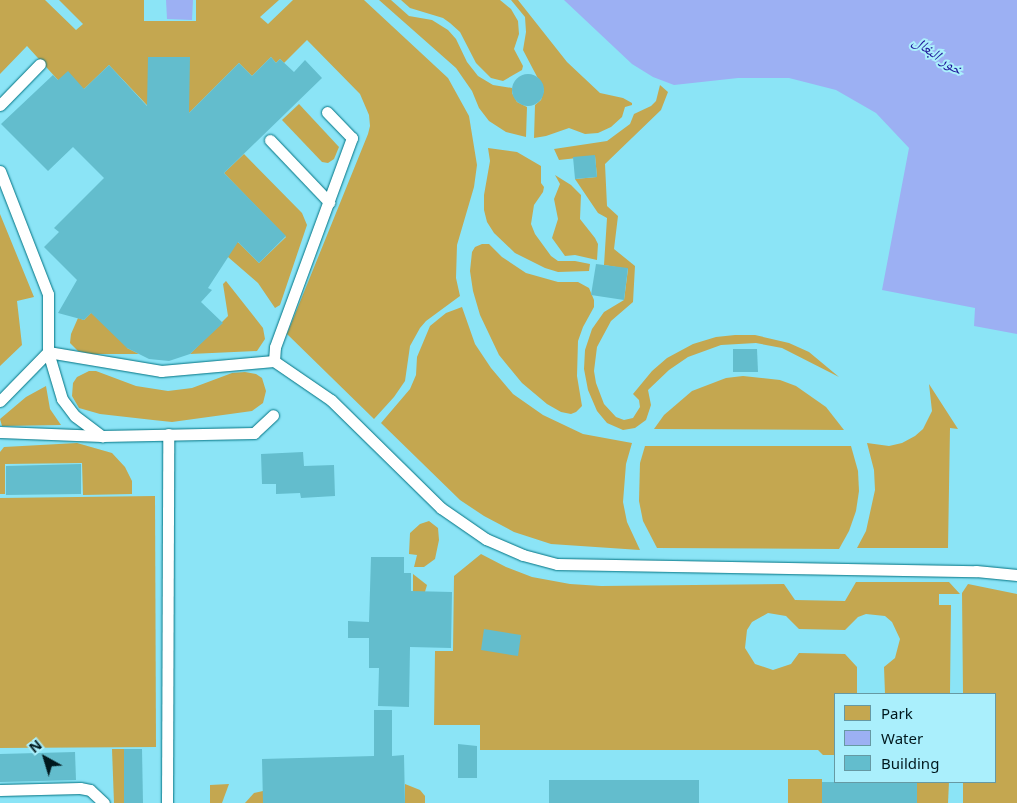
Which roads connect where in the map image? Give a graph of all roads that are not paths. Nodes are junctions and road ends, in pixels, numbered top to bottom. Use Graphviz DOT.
graph roads {
  1 [pos="40,64"];
  2 [pos="0,105"];
  3 [pos="327,112"];
  4 [pos="270,140"];
  5 [pos="0,171"];
  6 [pos="329,202"];
  7 [pos="48,352"];
  8 [pos="274,361"];
  9 [pos="0,401"];
  10 [pos="274,415"];
  11 [pos="0,432"];
  12 [pos="168,434"];
  13 [pos="102,436"];
  14 [pos="1017,575"];
  15 [pos="0,790"];
  16 [pos="104,803"];
  17 [pos="167,803"];
  1 -- 2 [label="lane"];
  3 -- 6 [label="lane"];
  4 -- 6 [label="lane"];
  5 -- 7 [label="lane"];
  6 -- 8 [label="lane"];
  7 -- 8 [label="lane"];
  7 -- 9 [label="lane"];
  7 -- 13 [label="lane"];
  8 -- 14 [label="lane"];
  10 -- 12 [label="lane"];
  11 -- 13 [label="lane"];
  12 -- 13 [label="lane"];
  12 -- 17 [label="lane"];
  15 -- 16 [label="lane"];
}
